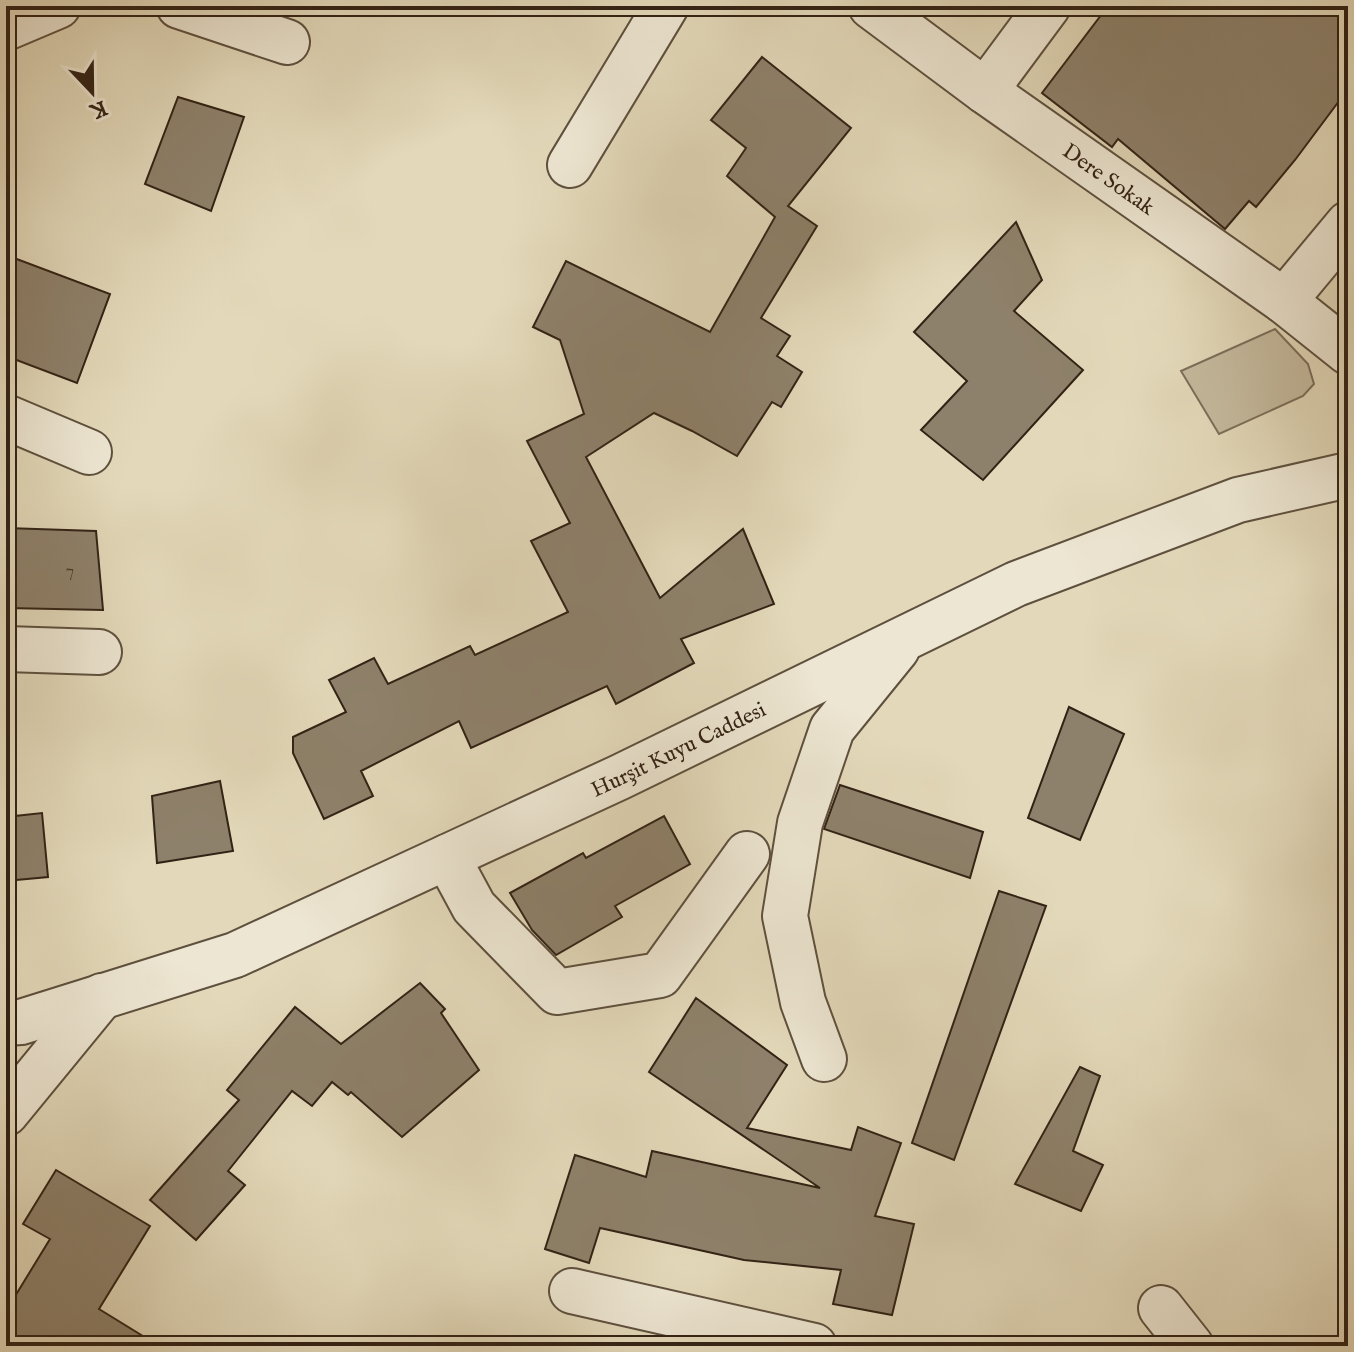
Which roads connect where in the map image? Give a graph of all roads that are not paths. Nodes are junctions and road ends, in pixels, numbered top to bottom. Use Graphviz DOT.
graph roads {
  1 [pos="58,6"];
  2 [pos="179,6"];
  3 [pos="666,6"];
  4 [pos="871,6"];
  5 [pos="1048,6"];
  6 [pos="6,28"];
  7 [pos="287,42"];
  8 [pos="985,91"];
  9 [pos="570,165"];
  10 [pos="1348,224"];
  11 [pos="1284,301"];
  12 [pos="1348,352"];
  13 [pos="6,417"];
  14 [pos="89,452"];
  15 [pos="1348,475"];
  16 [pos="906,638"];
  17 [pos="6,649"];
  18 [pos="99,652"];
  19 [pos="747,854"];
  20 [pos="447,857"];
  21 [pos="102,996"];
  22 [pos="6,1023"];
  23 [pos="824,1059"];
  24 [pos="6,1113"];
  25 [pos="572,1291"];
  26 [pos="1161,1308"];
  27 [pos="814,1346"];
  28 [pos="1191,1346"];
  1 -- 6 [label="street"];
  2 -- 7 [label="street"];
  3 -- 9 [label="street"];
  4 -- 8 [label="street, Dere Sokak"];
  5 -- 8 [label="street"];
  8 -- 11 [label="street, Dere Sokak"];
  10 -- 11 [label="street"];
  11 -- 12 [label="street, Dere Sokak"];
  13 -- 14 [label="street"];
  15 -- 16 [label="street, Hurşit Kuyu Caddesi"];
  16 -- 20 [label="street, Hurşit Kuyu Caddesi"];
  16 -- 23 [label="street"];
  17 -- 18 [label="street"];
  19 -- 20 [label="street"];
  20 -- 21 [label="street, Hurşit Kuyu Caddesi"];
  21 -- 22 [label="street, Hurşit Kuyu Caddesi"];
  21 -- 24 [label="street"];
  25 -- 27 [label="street"];
  26 -- 28 [label="street"];
}
